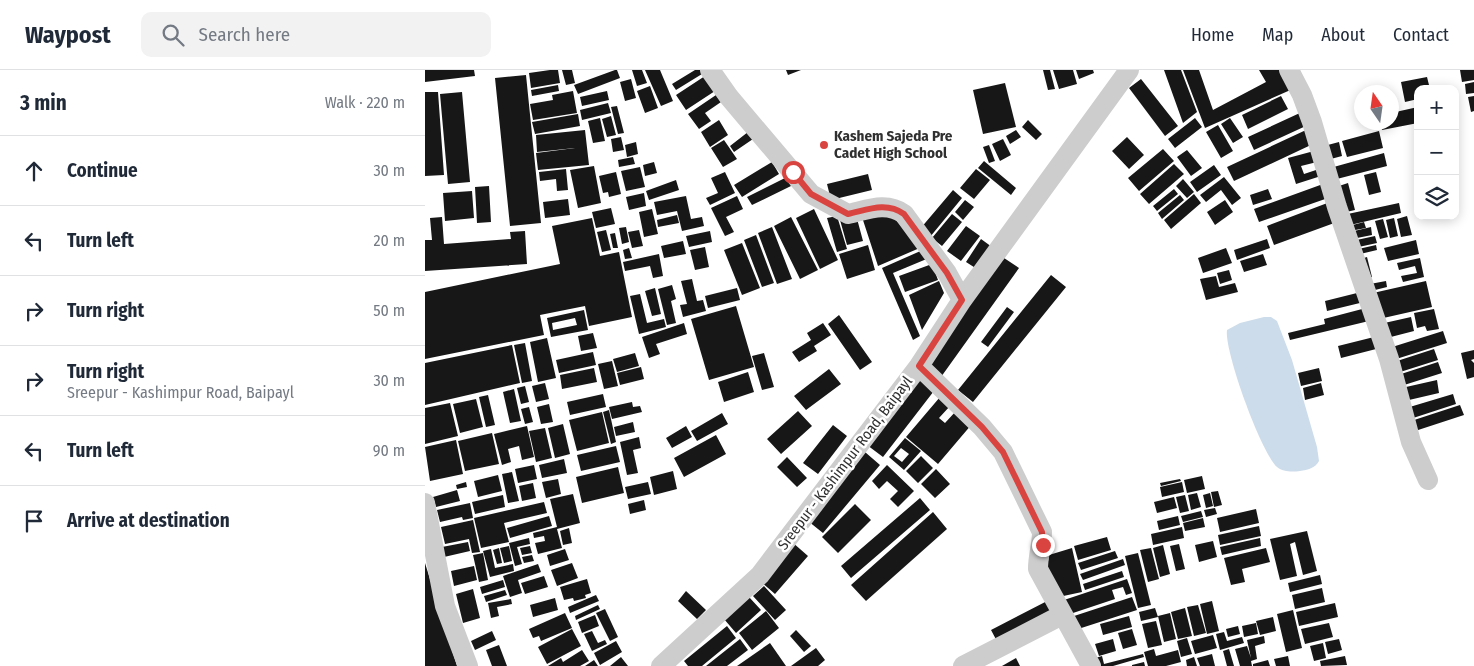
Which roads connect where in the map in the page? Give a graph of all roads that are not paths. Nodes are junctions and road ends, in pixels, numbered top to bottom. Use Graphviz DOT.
graph roads {
  1 [pos="710,70"];
  2 [pos="1129,70"];
  3 [pos="1289,70"];
  4 [pos="962,300"];
  5 [pos="919,366"];
  6 [pos="1428,480"];
  7 [pos="425,503"];
  8 [pos="1062,615"];
  9 [pos="673,662"];
  10 [pos="468,666"];
  11 [pos="963,666"];
  12 [pos="1091,666"];
  1 -- 4 [label="street"];
  2 -- 4 [label="street, Sreepur - Kashimpur Road, Baipayl"];
  3 -- 6 [label="street"];
  4 -- 5 [label="street, Sreepur - Kashimpur Road, Baipayl"];
  5 -- 8 [label="street"];
  5 -- 9 [label="street, Sreepur - Kashimpur Road, Baipayl"];
  7 -- 10 [label="street"];
  8 -- 11 [label="street"];
  8 -- 12 [label="street"];
}
